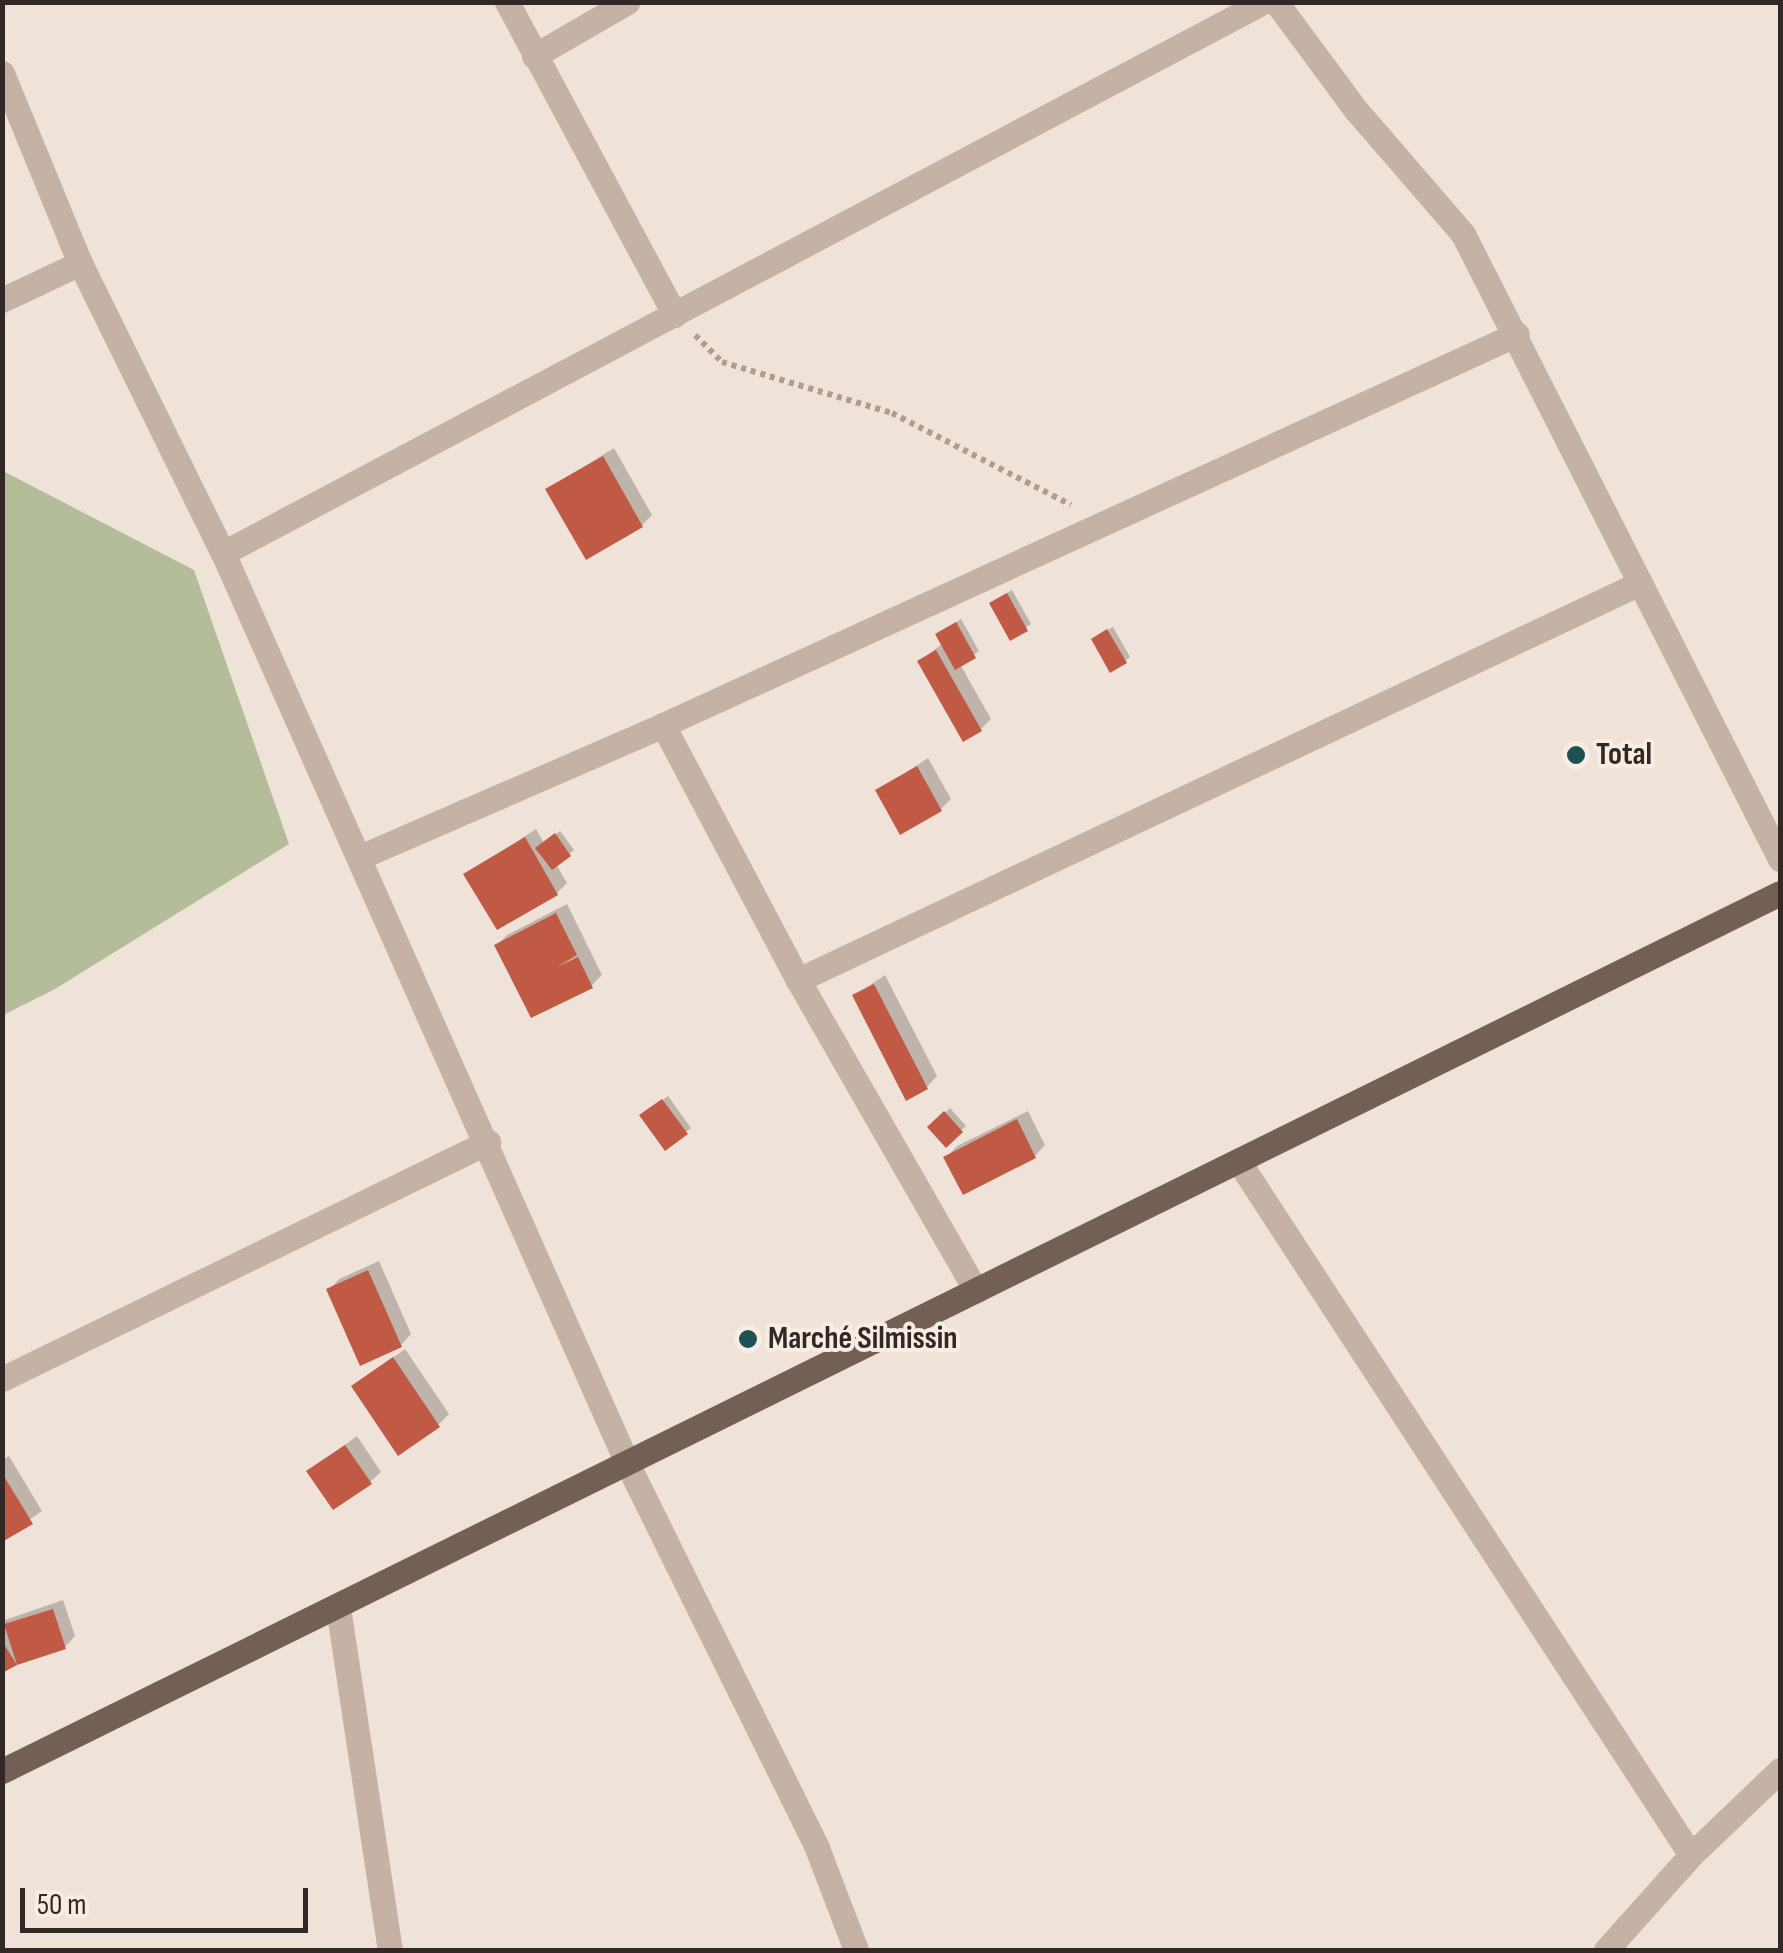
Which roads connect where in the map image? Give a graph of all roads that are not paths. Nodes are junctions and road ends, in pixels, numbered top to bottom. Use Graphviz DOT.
graph roads {
  1 [pos="506,2"];
  2 [pos="627,2"];
  3 [pos="1263,2"];
  4 [pos="1276,2"];
  5 [pos="534,56"];
  6 [pos="2,72"];
  7 [pos="80,262"];
  8 [pos="2,300"];
  9 [pos="675,315"];
  10 [pos="1517,334"];
  11 [pos="223,552"];
  12 [pos="1640,583"];
  13 [pos="663,724"];
  14 [pos="360,857"];
  15 [pos="1780,859"];
  16 [pos="1780,893"];
  17 [pos="798,980"];
  18 [pos="488,1142"];
  19 [pos="1239,1162"];
  20 [pos="976,1292"];
  21 [pos="2,1379"];
  22 [pos="628,1465"];
  23 [pos="338,1607"];
  24 [pos="1780,1770"];
  25 [pos="2,1771"];
  26 [pos="1691,1855"];
  27 [pos="390,1950"];
  28 [pos="856,1950"];
  29 [pos="1606,1950"];
  1 -- 5 [label="street"];
  2 -- 5 [label="street"];
  3 -- 9 [label="street"];
  4 -- 10 [label="street"];
  5 -- 9 [label="street"];
  6 -- 7 [label="street"];
  7 -- 8 [label="street"];
  7 -- 11 [label="street"];
  9 -- 11 [label="street"];
  10 -- 12 [label="street"];
  10 -- 13 [label="street"];
  11 -- 14 [label="street"];
  12 -- 15 [label="street"];
  12 -- 17 [label="street"];
  13 -- 14 [label="street"];
  13 -- 17 [label="street"];
  14 -- 18 [label="street"];
  16 -- 19 [label="main road"];
  17 -- 20 [label="street"];
  18 -- 21 [label="street"];
  18 -- 22 [label="street"];
  19 -- 20 [label="main road"];
  19 -- 26 [label="street"];
  20 -- 22 [label="main road"];
  22 -- 23 [label="main road"];
  22 -- 28 [label="street"];
  23 -- 25 [label="main road"];
  23 -- 27 [label="street"];
  24 -- 26 [label="street"];
  26 -- 29 [label="street"];
}
